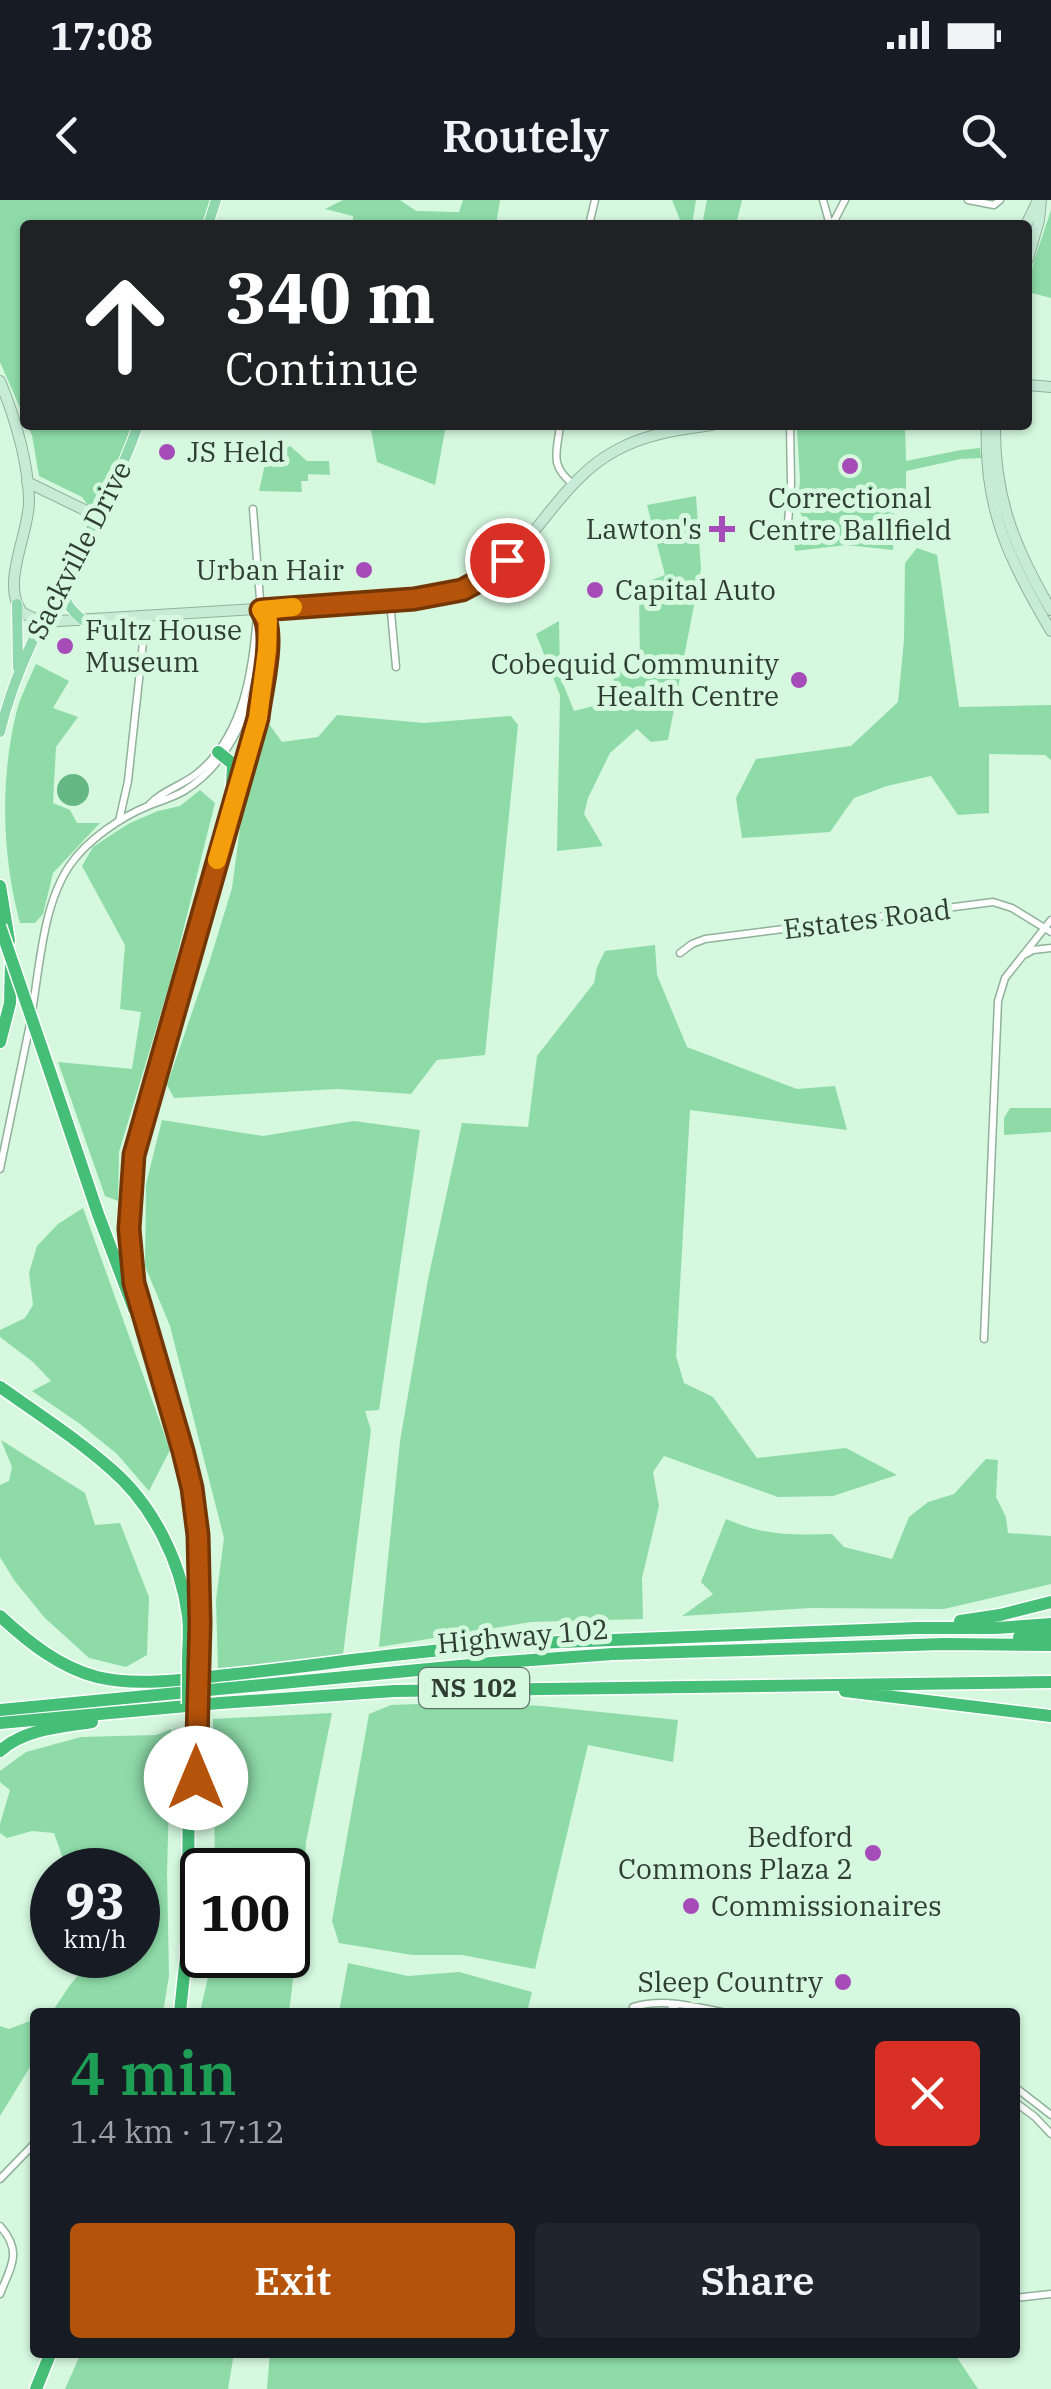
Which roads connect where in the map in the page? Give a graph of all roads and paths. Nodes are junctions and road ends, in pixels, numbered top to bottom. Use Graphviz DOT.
graph roads {
  1 [pos="968,200"];
  2 [pos="1000,200"];
  3 [pos="1040,200"];
  4 [pos="1032,246"];
  5 [pos="0,381"];
  6 [pos="136,430"];
  7 [pos="559,430"];
  8 [pos="678,430"];
  9 [pos="790,430"];
  10 [pos="988,430"];
  11 [pos="989,430"];
  12 [pos="28,482"];
  13 [pos="573,484"];
  14 [pos="253,510"];
  15 [pos="97,516"];
  16 [pos="788,522"];
  17 [pos="64,578"];
  18 [pos="390,600"];
  19 [pos="17,604"];
  20 [pos="261,610"];
  21 [pos="1051,610"];
  22 [pos="84,620"];
  23 [pos="42,622"];
  24 [pos="1051,630"];
  25 [pos="144,633"];
  26 [pos="396,668"];
  27 [pos="18,674"];
  28 [pos="0,732"];
  29 [pos="220,754"];
  30 [pos="230,814"];
  31 [pos="119,822"];
  32 [pos="0,886"];
  33 [pos="1051,920"];
  34 [pos="0,926"];
  35 [pos="1048,930"];
  36 [pos="1051,948"];
  37 [pos="680,953"];
  38 [pos="1021,958"];
  39 [pos="0,1042"];
  40 [pos="0,1169"];
  41 [pos="984,1340"];
  42 [pos="0,1387"];
  43 [pos="174,1415"];
  44 [pos="1051,1602"];
  45 [pos="0,1616"];
  46 [pos="1051,1624"];
  47 [pos="918,1628"];
  48 [pos="1051,1634"];
  49 [pos="631,1638"];
  50 [pos="944,1644"];
  51 [pos="1051,1644"];
  52 [pos="193,1662"];
  53 [pos="300,1681"];
  54 [pos="1051,1682"];
  55 [pos="789,1685"];
  56 [pos="178,1706"];
  57 [pos="0,1710"];
  58 [pos="1051,1720"];
  59 [pos="0,1723"];
  60 [pos="0,1751"];
  61 [pos="667,2003"];
  62 [pos="633,2007"];
  63 [pos="185,2008"];
  64 [pos="674,2008"];
  65 [pos="698,2008"];
  66 [pos="1020,2091"];
  67 [pos="1020,2106"];
  68 [pos="1051,2115"];
  69 [pos="1051,2134"];
  70 [pos="30,2149"];
  71 [pos="0,2178"];
  72 [pos="0,2226"];
  73 [pos="0,2294"];
  74 [pos="1051,2294"];
  75 [pos="1020,2297"];
  76 [pos="49,2358"];
  77 [pos="58,2358"];
  78 [pos="36,2389"];
  79 [pos="45,2389"];
  1 -- 2 [label="street"];
  3 -- 4 [label="main road"];
  5 -- 12 [label="main road"];
  6 -- 15 [label="main road, Sackville Drive"];
  7 -- 13 [label="street"];
  8 -- 13 [label="main road"];
  9 -- 16 [label="street"];
  10 -- 24 [label="main road"];
  11 -- 21 [label="main road"];
  12 -- 15 [label="main road"];
  12 -- 19 [label="main road"];
  13 -- 18 [label="main road"];
  14 -- 20 [label="street"];
  15 -- 17 [label="main road, Sackville Drive"];
  17 -- 22 [label="main road"];
  17 -- 23 [label="main road, Sackville Drive"];
  18 -- 20 [label="main road"];
  18 -- 26 [label="street"];
  19 -- 23 [label="main road"];
  19 -- 27 [label="main road"];
  20 -- 22 [label="main road"];
  20 -- 29 [label="street"];
  20 -- 30 [label="highway"];
  22 -- 23 [label="main road"];
  23 -- 27 [label="main road, Sackville Drive"];
  25 -- 31 [label="street"];
  27 -- 28 [label="main road, Sackville Drive"];
  29 -- 30 [label="highway"];
  29 -- 31 [label="street"];
  30 -- 43 [label="highway"];
  31 -- 40 [label="street"];
  32 -- 39 [label="highway"];
  33 -- 35 [label="street"];
  34 -- 43 [label="highway, bridge"];
  35 -- 37 [label="street, Estates Road"];
  35 -- 38 [label="street"];
  36 -- 38 [label="street"];
  38 -- 41 [label="street"];
  42 -- 52 [label="highway"];
  43 -- 52 [label="highway"];
  44 -- 47 [label="highway"];
  45 -- 49 [label="highway"];
  46 -- 47 [label="highway"];
  47 -- 49 [label="highway"];
  48 -- 50 [label="highway"];
  49 -- 53 [label="highway"];
  50 -- 51 [label="highway, Highway 102 / NS 102"];
  50 -- 53 [label="highway, Highway 102 / NS 102"];
  52 -- 63 [label="highway, bridge"];
  53 -- 57 [label="highway, Highway 102 / NS 102"];
  54 -- 55 [label="highway, Highway 102 / NS 102"];
  55 -- 56 [label="highway, Highway 102 / NS 102"];
  55 -- 58 [label="highway"];
  56 -- 59 [label="highway, Highway 102 / NS 102"];
  56 -- 60 [label="highway"];
  61 -- 62 [label="street"];
  61 -- 64 [label="street"];
  61 -- 65 [label="street"];
  66 -- 68 [label="street"];
  67 -- 69 [label="street"];
  70 -- 71 [label="street"];
  72 -- 73 [label="street"];
  74 -- 75 [label="street"];
  76 -- 78 [label="highway"];
  77 -- 79 [label="highway"];
}
